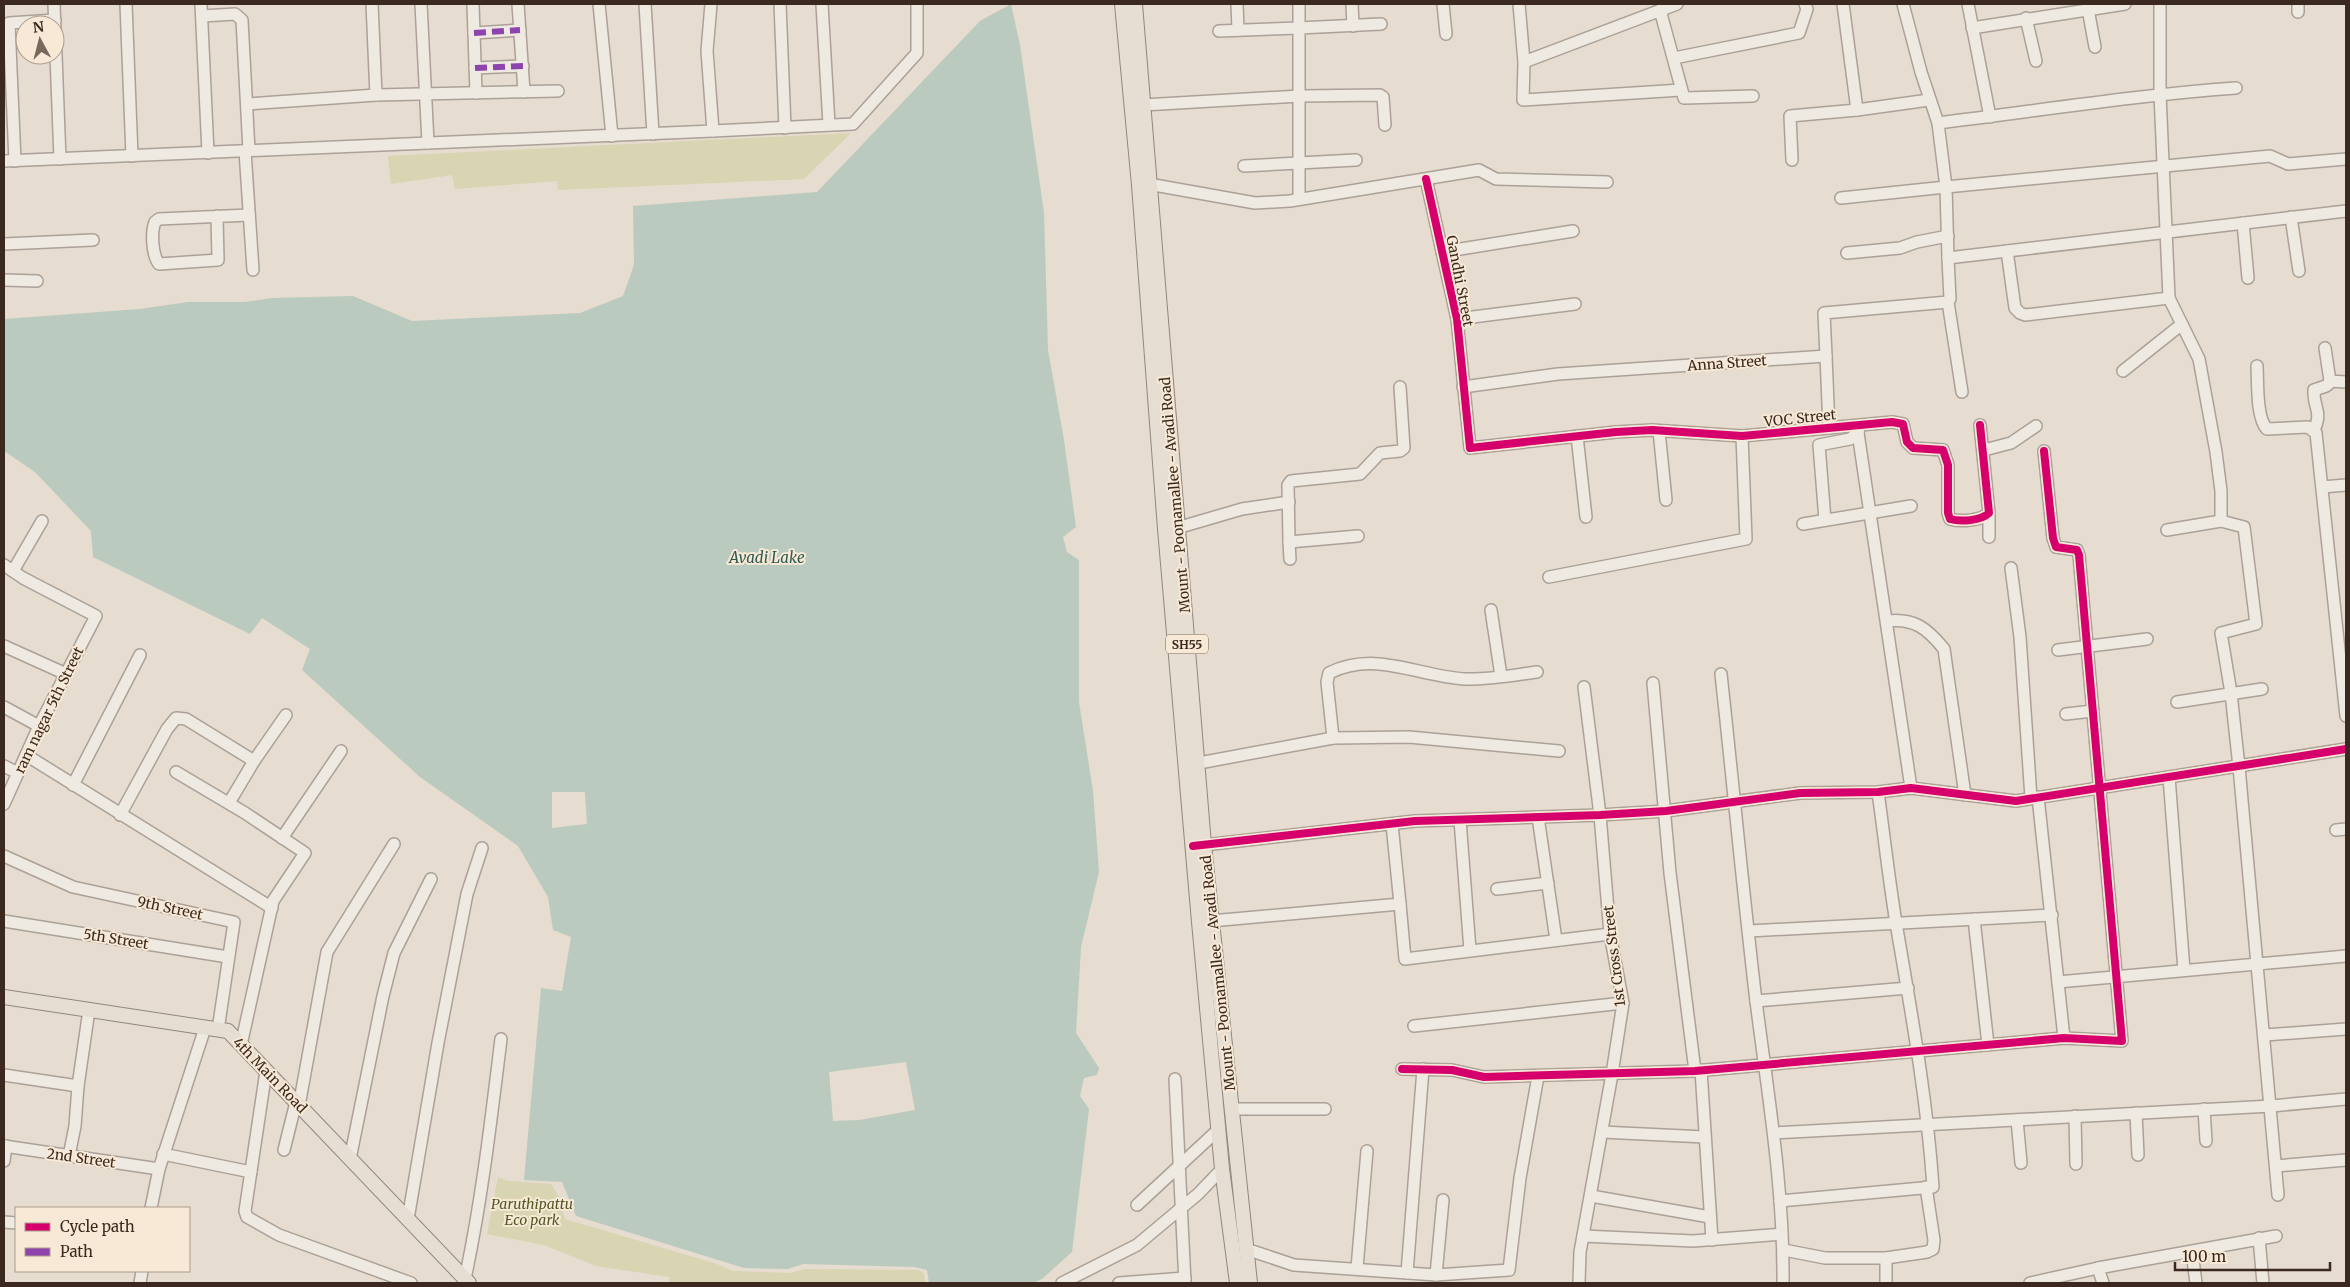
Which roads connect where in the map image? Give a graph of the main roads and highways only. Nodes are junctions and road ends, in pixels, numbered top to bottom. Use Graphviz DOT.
graph roads {
  1 [pos="1122,4"];
  2 [pos="1135,4"];
  3 [pos="1144,183"];
  4 [pos="1198,846"];
  5 [pos="4,997"];
  6 [pos="467,1281"];
  7 [pos="1237,1283"];
  8 [pos="1250,1283"];
  1 -- 3 [label="main road, Mount - Poonamallee - Avadi Road / SH55"];
  2 -- 3 [label="main road, Mount - Poonamallee - Avadi Road / SH55"];
  3 -- 4 [label="main road, Mount - Poonamallee - Avadi Road / SH55"];
  3 -- 4 [label="main road, Mount - Poonamallee - Avadi Road / SH55"];
  4 -- 7 [label="main road, Mount - Poonamallee - Avadi Road / SH55"];
  4 -- 8 [label="main road, Mount - Poonamallee - Avadi Road / SH55"];
  5 -- 6 [label="main road, 4th Main Road"];
}
